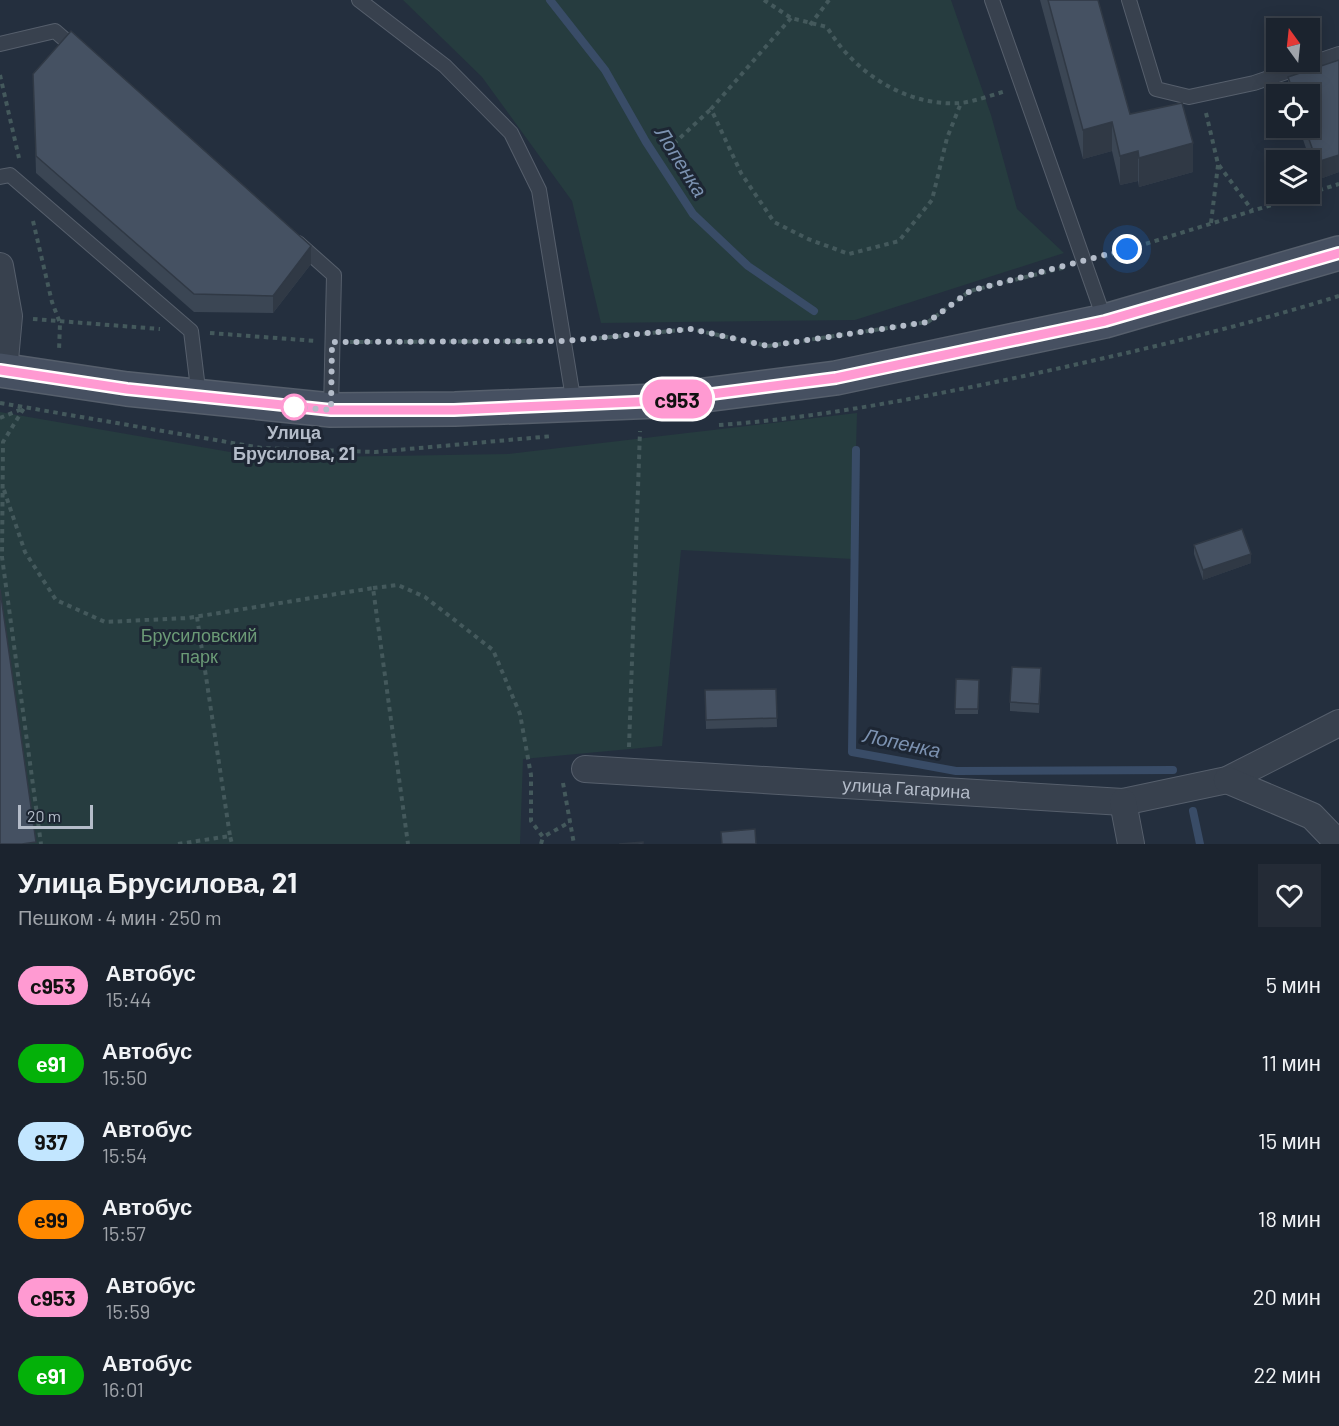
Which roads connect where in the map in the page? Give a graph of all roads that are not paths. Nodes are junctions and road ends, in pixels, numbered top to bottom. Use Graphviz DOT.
graph roads {
  1 [pos="359,0"];
  2 [pos="992,0"];
  3 [pos="1129,0"];
  4 [pos="0,44"];
  5 [pos="1339,54"];
  6 [pos="91,63"];
  7 [pos="0,177"];
  8 [pos="289,235"];
  9 [pos="1339,253"];
  10 [pos="0,266"];
  11 [pos="1105,321"];
  12 [pos="2,370"];
  13 [pos="199,397"];
  14 [pos="574,404"];
  15 [pos="331,410"];
  16 [pos="1339,723"];
  17 [pos="585,769"];
  18 [pos="1227,780"];
  19 [pos="1123,802"];
  20 [pos="1131,844"];
  21 [pos="1339,844"];
  1 -- 14 [label="lane"];
  2 -- 11 [label="lane"];
  3 -- 5 [label="lane"];
  4 -- 6 [label="lane"];
  7 -- 13 [label="lane"];
  8 -- 15 [label="lane"];
  9 -- 11 [label="street"];
  10 -- 12 [label="street"];
  11 -- 14 [label="street"];
  12 -- 13 [label="street"];
  13 -- 15 [label="street"];
  14 -- 15 [label="street"];
  16 -- 18 [label="street, улица Гагарина"];
  17 -- 19 [label="street, улица Гагарина"];
  18 -- 19 [label="street, улица Гагарина"];
  18 -- 21 [label="street"];
  19 -- 20 [label="street"];
}
